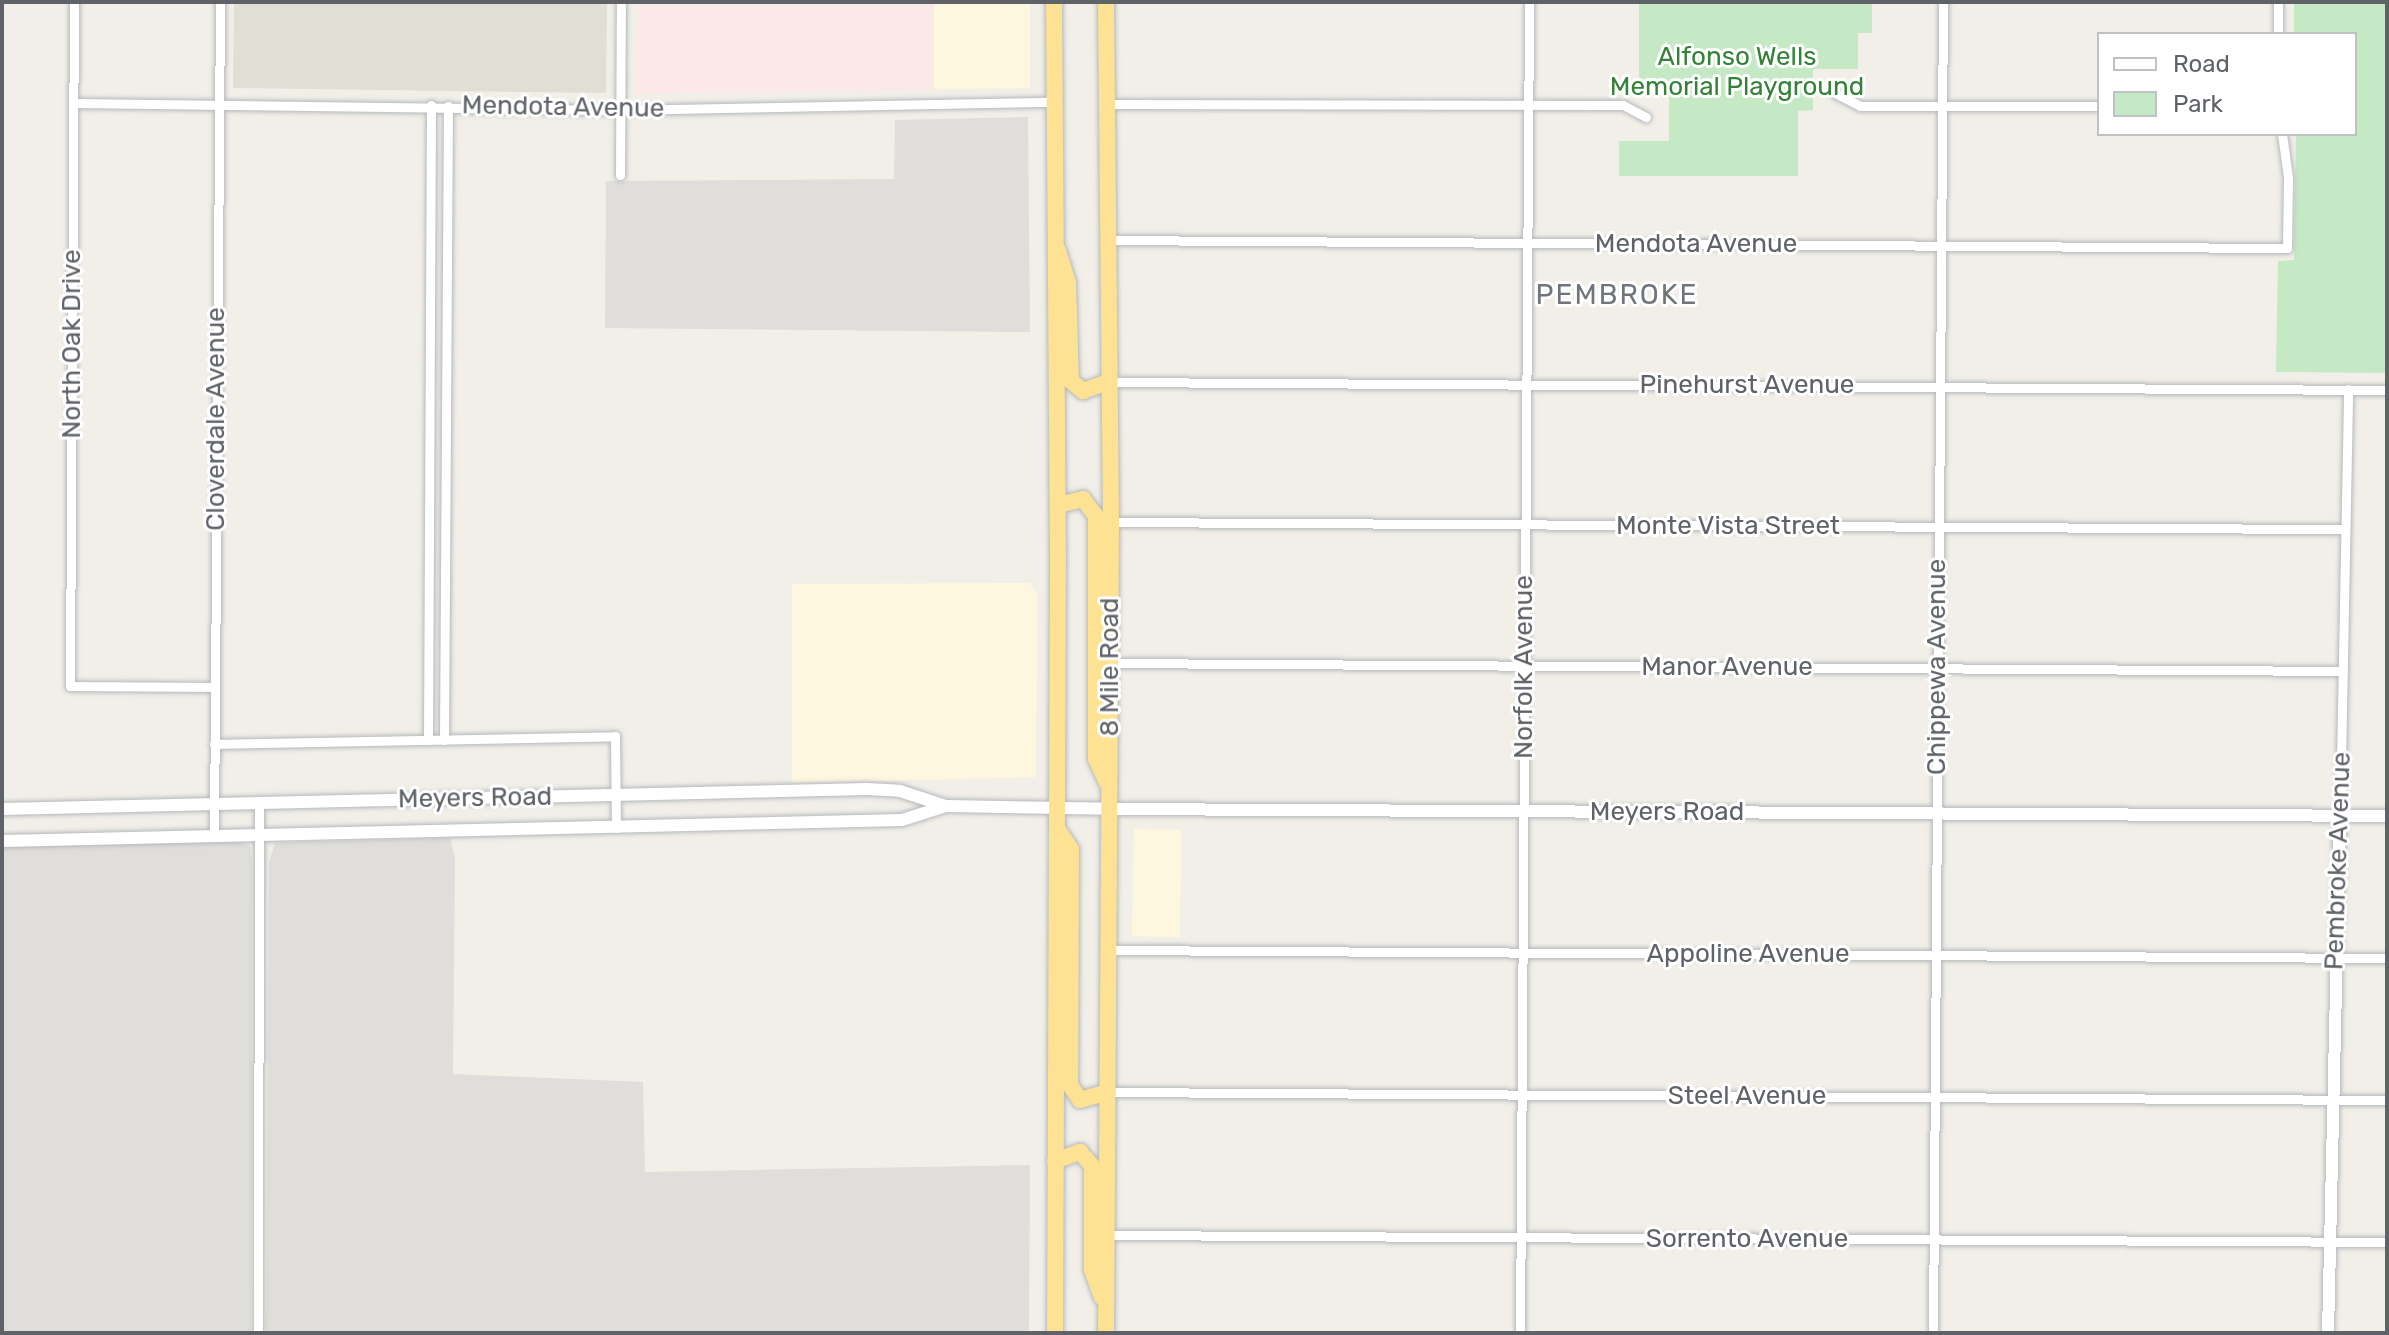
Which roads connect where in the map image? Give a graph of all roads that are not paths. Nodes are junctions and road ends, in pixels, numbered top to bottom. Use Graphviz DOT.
graph roads {
  1 [pos="74,2"];
  2 [pos="220,2"];
  3 [pos="621,2"];
  4 [pos="1054,2"];
  5 [pos="1096,2"];
  6 [pos="1106,2"];
  7 [pos="1529,2"];
  8 [pos="1943,2"];
  9 [pos="2278,2"];
  10 [pos="1106,25"];
  11 [pos="2278,32"];
  12 [pos="1833,92"];
  13 [pos="1053,102"];
  14 [pos="74,103"];
  15 [pos="219,104"];
  16 [pos="1105,104"];
  17 [pos="431,105"];
  18 [pos="1529,105"];
  19 [pos="448,106"];
  20 [pos="1943,106"];
  21 [pos="2097,106"];
  22 [pos="620,110"];
  23 [pos="1646,117"];
  24 [pos="2282,136"];
  25 [pos="620,175"];
  26 [pos="1053,233"];
  27 [pos="431,236"];
  28 [pos="447,236"];
  29 [pos="1105,240"];
  30 [pos="1528,243"];
  31 [pos="1941,246"];
  32 [pos="430,338"];
  33 [pos="447,338"];
  34 [pos="1108,382"];
  35 [pos="1526,383"];
  36 [pos="1940,387"];
  37 [pos="2348,389"];
  38 [pos="2387,390"];
  39 [pos="429,439"];
  40 [pos="446,439"];
  41 [pos="1058,505"];
  42 [pos="1111,522"];
  43 [pos="1526,525"];
  44 [pos="1938,528"];
  45 [pos="2345,529"];
  46 [pos="429,630"];
  47 [pos="445,630"];
  48 [pos="1110,663"];
  49 [pos="1524,666"];
  50 [pos="1937,668"];
  51 [pos="2343,671"];
  52 [pos="214,687"];
  53 [pos="428,740"];
  54 [pos="444,740"];
  55 [pos="214,744"];
  56 [pos="1110,788"];
  57 [pos="615,795"];
  58 [pos="259,803"];
  59 [pos="214,804"];
  60 [pos="946,806"];
  61 [pos="1058,807"];
  62 [pos="2,809"];
  63 [pos="1110,809"];
  64 [pos="1523,811"];
  65 [pos="1936,813"];
  66 [pos="2340,815"];
  67 [pos="2387,816"];
  68 [pos="616,828"];
  69 [pos="1058,830"];
  70 [pos="259,835"];
  71 [pos="214,836"];
  72 [pos="2,841"];
  73 [pos="1109,950"];
  74 [pos="1522,953"];
  75 [pos="1935,955"];
  76 [pos="2335,957"];
  77 [pos="2387,958"];
  78 [pos="1108,1092"];
  79 [pos="1521,1095"];
  80 [pos="1934,1097"];
  81 [pos="2332,1100"];
  82 [pos="2387,1100"];
  83 [pos="1055,1161"];
  84 [pos="1107,1235"];
  85 [pos="1520,1237"];
  86 [pos="1933,1240"];
  87 [pos="2330,1242"];
  88 [pos="2387,1242"];
  89 [pos="1106,1310"];
  90 [pos="258,1333"];
  91 [pos="1055,1333"];
  92 [pos="1106,1333"];
  93 [pos="1520,1333"];
  94 [pos="1933,1333"];
  95 [pos="2328,1333"];
  1 -- 14 [label="street, North Oak Drive"];
  2 -- 15 [label="street, Cloverdale Avenue"];
  3 -- 22 [label="street"];
  4 -- 13 [label="highway, 8 Mile Road"];
  5 -- 10 [label="highway"];
  6 -- 10 [label="highway, 8 Mile Road"];
  7 -- 18 [label="street, Norfolk Avenue"];
  8 -- 20 [label="street, Chippewa Avenue"];
  9 -- 11 [label="street"];
  10 -- 16 [label="highway, 8 Mile Road"];
  12 -- 20 [label="street"];
  13 -- 22 [label="street, Mendota Avenue"];
  13 -- 26 [label="highway, 8 Mile Road"];
  14 -- 15 [label="street, Mendota Avenue"];
  14 -- 52 [label="street, North Oak Drive"];
  15 -- 17 [label="street, Mendota Avenue"];
  15 -- 52 [label="street, Cloverdale Avenue"];
  16 -- 18 [label="street"];
  16 -- 29 [label="highway, 8 Mile Road"];
  17 -- 19 [label="street, Mendota Avenue"];
  17 -- 27 [label="street"];
  18 -- 23 [label="street"];
  18 -- 30 [label="street, Norfolk Avenue"];
  19 -- 22 [label="street, Mendota Avenue"];
  19 -- 28 [label="street"];
  20 -- 21 [label="street"];
  20 -- 31 [label="street, Chippewa Avenue"];
  22 -- 25 [label="street"];
  24 -- 31 [label="street, Mendota Avenue"];
  26 -- 34 [label="highway"];
  26 -- 41 [label="highway, 8 Mile Road"];
  27 -- 28 [label="street"];
  27 -- 32 [label="street"];
  28 -- 33 [label="street"];
  29 -- 30 [label="street, Mendota Avenue"];
  29 -- 34 [label="highway, 8 Mile Road"];
  30 -- 31 [label="street, Mendota Avenue"];
  30 -- 35 [label="street, Norfolk Avenue"];
  31 -- 36 [label="street, Chippewa Avenue"];
  32 -- 33 [label="street"];
  32 -- 39 [label="street"];
  33 -- 40 [label="street"];
  34 -- 35 [label="street, Pinehurst Avenue"];
  34 -- 42 [label="highway, 8 Mile Road"];
  35 -- 36 [label="street, Pinehurst Avenue"];
  35 -- 43 [label="street, Norfolk Avenue"];
  36 -- 37 [label="street, Pinehurst Avenue"];
  36 -- 44 [label="street, Chippewa Avenue"];
  37 -- 38 [label="street, Pinehurst Avenue"];
  37 -- 45 [label="street, Pembroke Avenue"];
  39 -- 40 [label="street"];
  39 -- 46 [label="street"];
  40 -- 47 [label="street"];
  41 -- 56 [label="highway"];
  41 -- 61 [label="highway, 8 Mile Road"];
  42 -- 43 [label="street, Monte Vista Street"];
  42 -- 48 [label="highway, 8 Mile Road"];
  43 -- 44 [label="street, Monte Vista Street"];
  43 -- 49 [label="street, Norfolk Avenue"];
  44 -- 45 [label="street, Monte Vista Street"];
  44 -- 50 [label="street, Chippewa Avenue"];
  45 -- 51 [label="street, Pembroke Avenue"];
  46 -- 47 [label="street"];
  46 -- 53 [label="street"];
  47 -- 54 [label="street"];
  48 -- 49 [label="street, Manor Avenue"];
  48 -- 56 [label="highway, 8 Mile Road"];
  49 -- 50 [label="street, Manor Avenue"];
  49 -- 64 [label="street, Norfolk Avenue"];
  50 -- 51 [label="street, Manor Avenue"];
  50 -- 65 [label="street, Chippewa Avenue"];
  51 -- 66 [label="street, Pembroke Avenue"];
  52 -- 55 [label="street, Cloverdale Avenue"];
  53 -- 54 [label="street"];
  53 -- 55 [label="street"];
  54 -- 57 [label="street"];
  55 -- 59 [label="street, Cloverdale Avenue"];
  56 -- 63 [label="highway, 8 Mile Road"];
  57 -- 58 [label="street, Meyers Road"];
  57 -- 60 [label="street, Meyers Road"];
  57 -- 68 [label="street"];
  58 -- 59 [label="street, Meyers Road"];
  58 -- 70 [label="street"];
  59 -- 62 [label="street, Meyers Road"];
  59 -- 71 [label="street, Cloverdale Avenue"];
  60 -- 61 [label="street, Meyers Road"];
  60 -- 68 [label="street, Meyers Road"];
  61 -- 63 [label="street, Meyers Road"];
  61 -- 69 [label="highway, 8 Mile Road"];
  63 -- 64 [label="street, Meyers Road"];
  63 -- 73 [label="highway, 8 Mile Road"];
  64 -- 65 [label="street, Meyers Road"];
  64 -- 74 [label="street, Norfolk Avenue"];
  65 -- 66 [label="street, Meyers Road"];
  65 -- 75 [label="street, Chippewa Avenue"];
  66 -- 67 [label="street, Meyers Road"];
  66 -- 76 [label="street, Pembroke Avenue"];
  68 -- 70 [label="street, Meyers Road"];
  69 -- 78 [label="highway"];
  69 -- 83 [label="highway, 8 Mile Road"];
  70 -- 71 [label="street, Meyers Road"];
  70 -- 90 [label="street"];
  71 -- 72 [label="street, Meyers Road"];
  73 -- 74 [label="street, Appoline Avenue"];
  73 -- 78 [label="highway, 8 Mile Road"];
  74 -- 75 [label="street, Appoline Avenue"];
  74 -- 79 [label="street, Norfolk Avenue"];
  75 -- 76 [label="street, Appoline Avenue"];
  75 -- 80 [label="street, Chippewa Avenue"];
  76 -- 77 [label="street, Appoline Avenue"];
  76 -- 81 [label="street, Pembroke Avenue"];
  78 -- 79 [label="street, Steel Avenue"];
  78 -- 84 [label="highway, 8 Mile Road"];
  79 -- 80 [label="street, Steel Avenue"];
  79 -- 85 [label="street, Norfolk Avenue"];
  80 -- 81 [label="street, Steel Avenue"];
  80 -- 86 [label="street, Chippewa Avenue"];
  81 -- 82 [label="street, Steel Avenue"];
  81 -- 87 [label="street, Pembroke Avenue"];
  83 -- 89 [label="highway"];
  83 -- 91 [label="highway, 8 Mile Road"];
  84 -- 85 [label="street, Sorrento Avenue"];
  84 -- 89 [label="highway, 8 Mile Road"];
  85 -- 86 [label="street, Sorrento Avenue"];
  85 -- 93 [label="street, Norfolk Avenue"];
  86 -- 87 [label="street, Sorrento Avenue"];
  86 -- 94 [label="street, Chippewa Avenue"];
  87 -- 88 [label="street, Sorrento Avenue"];
  87 -- 95 [label="street, Pembroke Avenue"];
  89 -- 92 [label="highway, 8 Mile Road"];
}
